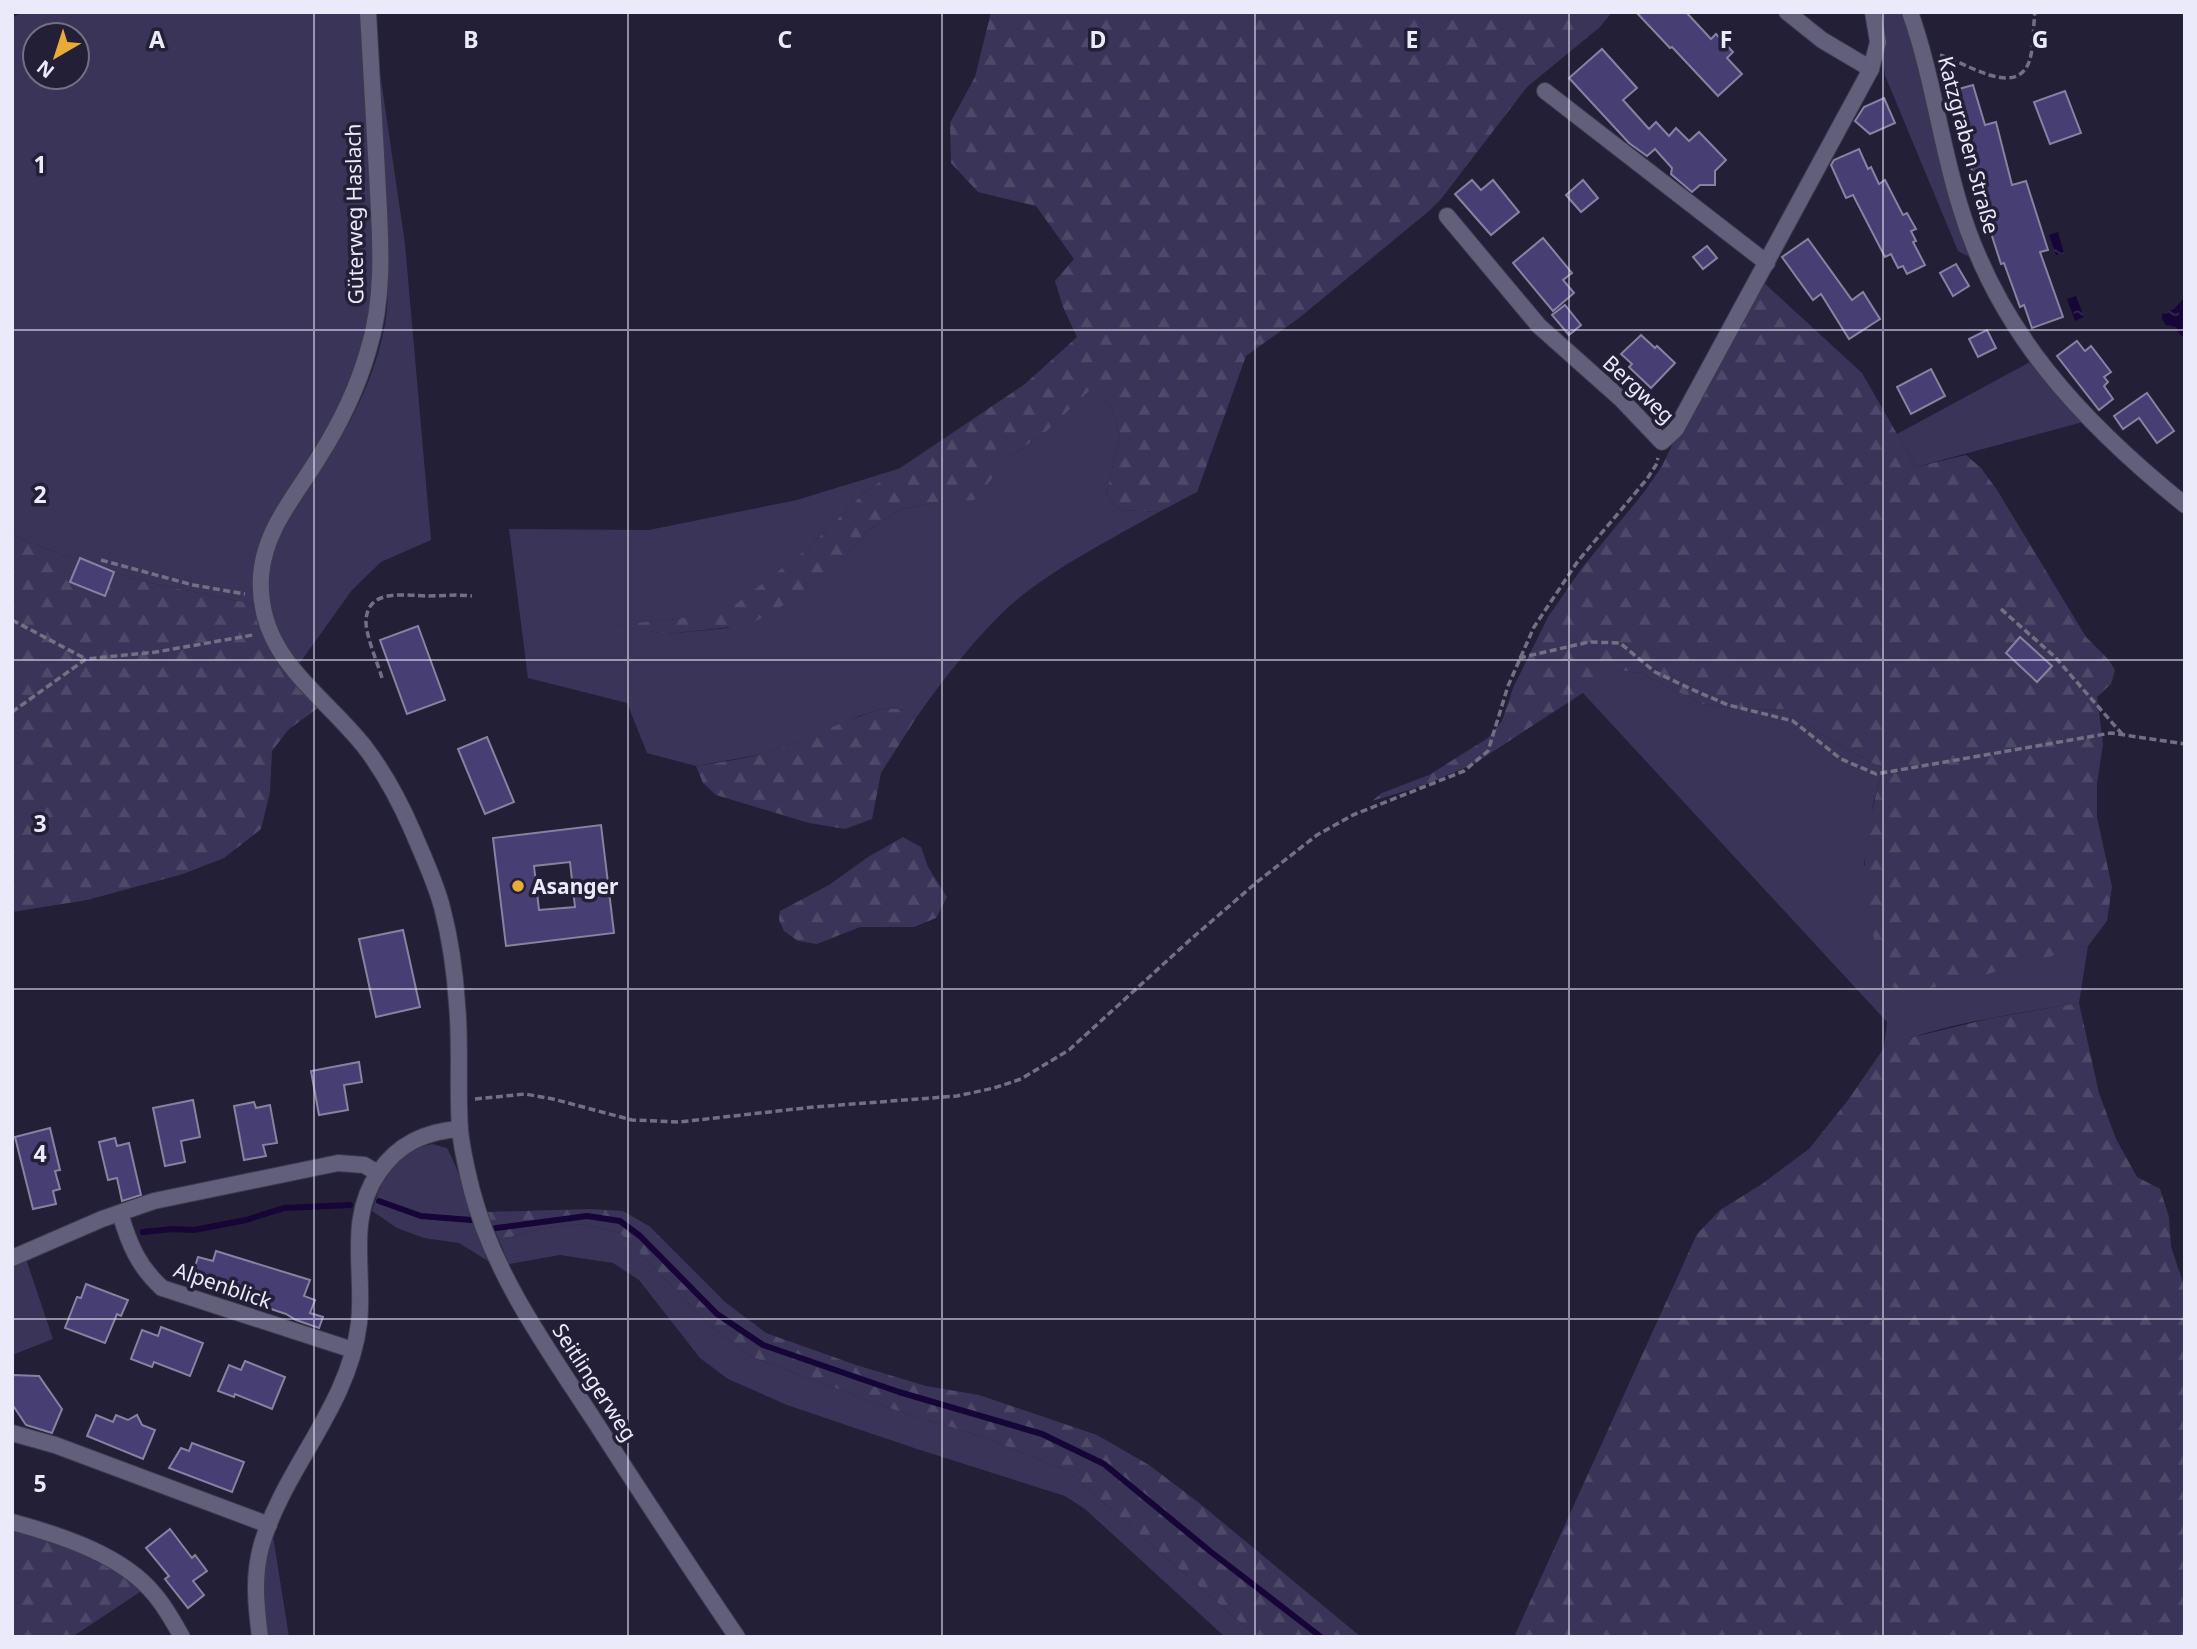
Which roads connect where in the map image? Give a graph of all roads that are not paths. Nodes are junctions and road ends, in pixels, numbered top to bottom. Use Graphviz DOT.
graph roads {
  1 [pos="368,12"];
  2 [pos="1787,12"];
  3 [pos="1872,12"];
  4 [pos="1910,12"];
  5 [pos="1871,69"];
  6 [pos="1545,91"];
  7 [pos="1447,216"];
  8 [pos="1767,263"];
  9 [pos="2185,505"];
  10 [pos="460,1129"];
  11 [pos="378,1173"];
  12 [pos="120,1213"];
  13 [pos="12,1258"];
  14 [pos="352,1350"];
  15 [pos="12,1433"];
  16 [pos="12,1522"];
  17 [pos="269,1525"];
  18 [pos="181,1637"];
  19 [pos="260,1637"];
  20 [pos="737,1637"];
  1 -- 10 [label="street, Güterweg Haslach"];
  2 -- 5 [label="street"];
  3 -- 5 [label="street, Bergweg"];
  4 -- 9 [label="street, Katzgraben Straße"];
  5 -- 8 [label="street, Bergweg"];
  6 -- 8 [label="street"];
  7 -- 8 [label="street, Bergweg"];
  10 -- 11 [label="street"];
  10 -- 20 [label="street, Seitlingerweg"];
  11 -- 12 [label="street"];
  11 -- 14 [label="street"];
  12 -- 13 [label="street"];
  12 -- 14 [label="street, Alpenblick"];
  14 -- 17 [label="street"];
  15 -- 17 [label="street"];
  16 -- 18 [label="street"];
  17 -- 19 [label="street"];
}
